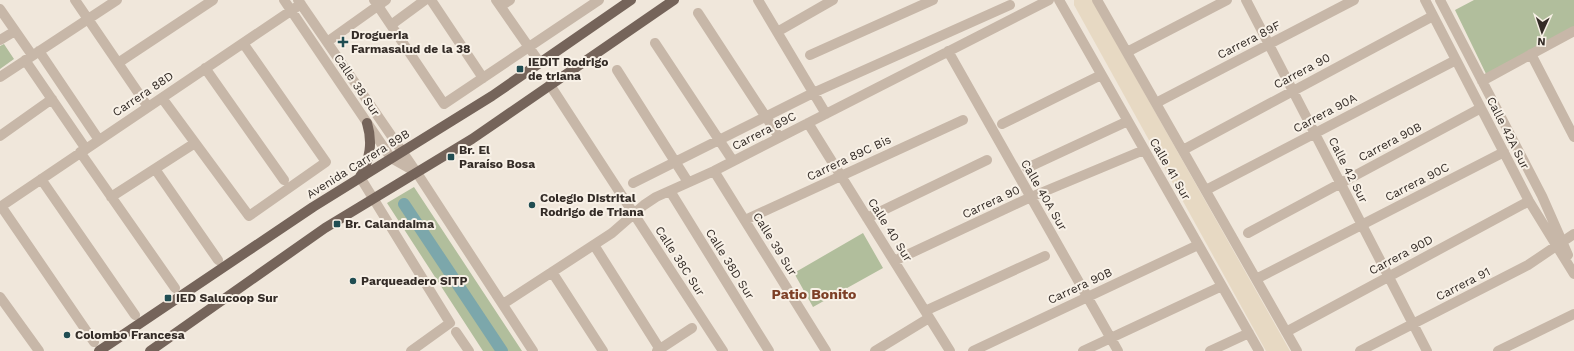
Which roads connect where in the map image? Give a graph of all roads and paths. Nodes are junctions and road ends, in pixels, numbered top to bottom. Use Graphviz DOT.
graph roads {
  1 [pos="75,0"];
  2 [pos="117,0"];
  3 [pos="213,0"];
  4 [pos="284,0"];
  5 [pos="425,0"];
  6 [pos="431,0"];
  7 [pos="510,0"];
  8 [pos="599,0"];
  9 [pos="631,0"];
  10 [pos="674,0"];
  11 [pos="758,0"];
  12 [pos="833,0"];
  13 [pos="933,0"];
  14 [pos="1049,0"];
  15 [pos="1059,0"];
  16 [pos="1098,0"];
  17 [pos="1227,0"];
  18 [pos="1246,0"];
  19 [pos="1354,0"];
  20 [pos="1425,0"];
  21 [pos="1440,0"];
  22 [pos="299,2"];
  23 [pos="380,2"];
  24 [pos="498,3"];
  25 [pos="1010,5"];
  26 [pos="0,9"];
  27 [pos="291,10"];
  28 [pos="698,13"];
  29 [pos="1433,16"];
  30 [pos="88,19"];
  31 [pos="391,25"];
  32 [pos="15,31"];
  33 [pos="1574,31"];
  34 [pos="777,32"];
  35 [pos="0,40"];
  36 [pos="327,42"];
  37 [pos="243,43"];
  38 [pos="655,43"];
  39 [pos="1269,44"];
  40 [pos="529,47"];
  41 [pos="948,51"];
  42 [pos="1127,52"];
  43 [pos="1531,54"];
  44 [pos="32,55"];
  45 [pos="810,55"];
  46 [pos="1456,60"];
  47 [pos="118,63"];
  48 [pos="540,63"];
  49 [pos="1475,66"];
  50 [pos="205,68"];
  51 [pos="617,70"];
  52 [pos="1463,73"];
  53 [pos="1101,75"];
  54 [pos="0,77"];
  55 [pos="483,78"];
  56 [pos="1482,81"];
  57 [pos="550,85"];
  58 [pos="1293,91"];
  59 [pos="813,93"];
  60 [pos="162,98"];
  61 [pos="52,99"];
  62 [pos="1156,103"];
  63 [pos="148,107"];
  64 [pos="1481,108"];
  65 [pos="826,114"];
  66 [pos="766,117"];
  67 [pos="963,120"];
  68 [pos="1128,121"];
  69 [pos="367,123"];
  70 [pos="808,123"];
  71 [pos="1002,124"];
  72 [pos="1315,134"];
  73 [pos="0,136"];
  74 [pos="780,137"];
  75 [pos="1574,137"];
  76 [pos="99,140"];
  77 [pos="720,140"];
  78 [pos="195,143"];
  79 [pos="83,150"];
  80 [pos="1144,150"];
  81 [pos="1183,150"];
  82 [pos="402,152"];
  83 [pos="1504,152"];
  84 [pos="391,158"];
  85 [pos="987,160"];
  86 [pos="734,161"];
  87 [pos="676,162"];
  88 [pos="1027,168"];
  89 [pos="155,169"];
  90 [pos="714,171"];
  91 [pos="417,173"];
  92 [pos="841,176"];
  93 [pos="360,177"];
  94 [pos="41,179"];
  95 [pos="284,180"];
  96 [pos="688,182"];
  97 [pos="633,183"];
  98 [pos="1341,184"];
  99 [pos="1206,190"];
  100 [pos="670,191"];
  101 [pos="111,197"];
  102 [pos="1031,197"];
  103 [pos="374,199"];
  104 [pos="1529,201"];
  105 [pos="0,206"];
  106 [pos="634,214"];
  107 [pos="867,218"];
  108 [pos="745,220"];
  109 [pos="1362,225"];
  110 [pos="1248,233"];
  111 [pos="1574,234"];
  112 [pos="1559,244"];
  113 [pos="594,245"];
  114 [pos="1198,245"];
  115 [pos="1045,256"];
  116 [pos="218,260"];
  117 [pos="894,261"];
  118 [pos="1574,268"];
  119 [pos="552,272"];
  120 [pos="1574,274"];
  121 [pos="1388,277"];
  122 [pos="1256,279"];
  123 [pos="1222,286"];
  124 [pos="175,288"];
  125 [pos="0,297"];
  126 [pos="1087,297"];
  127 [pos="503,304"];
  128 [pos="927,314"];
  129 [pos="1574,314"];
  130 [pos="135,315"];
  131 [pos="1413,324"];
  132 [pos="692,328"];
  133 [pos="456,332"];
  134 [pos="1286,332"];
  135 [pos="1249,333"];
  136 [pos="1111,338"];
  137 [pos="97,347"];
  138 [pos="659,350"];
  139 [pos="39,351"];
  140 [pos="150,351"];
  141 [pos="411,351"];
  142 [pos="469,351"];
  143 [pos="533,351"];
  144 [pos="603,351"];
  145 [pos="723,351"];
  146 [pos="769,351"];
  147 [pos="826,351"];
  148 [pos="875,351"];
  149 [pos="950,351"];
  150 [pos="973,351"];
  151 [pos="1083,351"];
  152 [pos="1118,351"];
  153 [pos="1210,351"];
  154 [pos="1259,351"];
  155 [pos="1297,351"];
  156 [pos="1360,351"];
  157 [pos="1427,351"];
  158 [pos="1498,351"];
  1 -- 30 [label="street"];
  2 -- 30 [label="street"];
  3 -- 47 [label="street"];
  4 -- 27 [label="street, Calle 38 Sur"];
  5 -- 31 [label="street"];
  6 -- 55 [label="street"];
  7 -- 24 [label="street"];
  8 -- 40 [label="street"];
  9 -- 48 [label="main road, Avenida Carrera 89B"];
  10 -- 57 [label="main road"];
  11 -- 34 [label="street"];
  12 -- 34 [label="street"];
  13 -- 45 [label="street"];
  14 -- 41 [label="street, Carrera 89C"];
  15 -- 53 [label="street, Calle 41 Sur"];
  16 -- 42 [label="street, Calle 41 Sur"];
  17 -- 42 [label="street"];
  18 -- 39 [label="street, Calle 42 Sur"];
  19 -- 39 [label="street, Carrera 89F"];
  20 -- 29 [label="street, Calle 42A Sur"];
  21 -- 49 [label="street, Calle 42A Sur"];
  22 -- 27 [label="street, Carrera 88D"];
  22 -- 36 [label="street, Calle 38 Sur"];
  23 -- 31 [label="street"];
  23 -- 36 [label="street"];
  24 -- 40 [label="street"];
  25 -- 59 [label="street"];
  26 -- 32 [label="street"];
  27 -- 37 [label="street, Carrera 88D"];
  27 -- 69 [label="street, Calle 38 Sur"];
  28 -- 66 [label="street"];
  29 -- 46 [label="street, Calle 42A Sur"];
  29 -- 58 [label="street, Carrera 90"];
  30 -- 44 [label="street"];
  30 -- 47 [label="street"];
  31 -- 55 [label="street"];
  32 -- 35 [label="street"];
  32 -- 44 [label="street"];
  33 -- 43 [label="street"];
  34 -- 59 [label="street"];
  36 -- 82 [label="street, Calle 38 Sur"];
  37 -- 50 [label="street, Carrera 88D"];
  37 -- 78 [label="street"];
  38 -- 77 [label="street"];
  39 -- 58 [label="street, Calle 42 Sur"];
  39 -- 62 [label="street, Carrera 89F"];
  40 -- 48 [label="street"];
  40 -- 55 [label="street"];
  41 -- 65 [label="street, Carrera 89C"];
  41 -- 102 [label="street, Calle 40A Sur"];
  42 -- 62 [label="street, Calle 41 Sur"];
  43 -- 56 [label="street"];
  43 -- 75 [label="street"];
  44 -- 54 [label="street"];
  44 -- 61 [label="street"];
  44 -- 76 [label="street"];
  46 -- 52 [label="street, Calle 42A Sur"];
  46 -- 72 [label="street, Carrera 90A"];
  47 -- 63 [label="street"];
  48 -- 82 [label="main road, Avenida Carrera 89B"];
  49 -- 52 [label="street"];
  49 -- 56 [label="street, Calle 42A Sur"];
  50 -- 60 [label="street, Carrera 88D"];
  50 -- 95 [label="street"];
  51 -- 87 [label="street"];
  52 -- 64 [label="street, Calle 42A Sur"];
  53 -- 68 [label="street, Calle 41 Sur"];
  53 -- 71 [label="street"];
  56 -- 112 [label="street, Calle 42A Sur"];
  57 -- 91 [label="main road"];
  57 -- 106 [label="street, Calle 38C Sur"];
  58 -- 72 [label="street, Calle 42 Sur"];
  58 -- 81 [label="street, Carrera 90"];
  59 -- 65 [label="street"];
  59 -- 66 [label="street"];
  60 -- 63 [label="street, Carrera 88D"];
  60 -- 78 [label="street"];
  61 -- 73 [label="street"];
  61 -- 79 [label="street"];
  62 -- 81 [label="street, Calle 41 Sur"];
  63 -- 76 [label="street, Carrera 88D"];
  64 -- 83 [label="street, Calle 42A Sur"];
  64 -- 98 [label="street, Carrera 90B"];
  65 -- 70 [label="street, Carrera 89C"];
  66 -- 74 [label="street"];
  66 -- 77 [label="street"];
  67 -- 92 [label="street, Carrera 89C Bis"];
  68 -- 80 [label="street, Calle 41 Sur"];
  68 -- 88 [label="street"];
  69 -- 84 [label="street, Calle 38 Sur"];
  69 -- 93 [label="main road"];
  70 -- 74 [label="street, Carrera 89C"];
  70 -- 92 [label="street, Calle 40 Sur"];
  72 -- 98 [label="street, Calle 42 Sur"];
  72 -- 99 [label="street, Carrera 90A"];
  74 -- 86 [label="street, Carrera 89C"];
  76 -- 79 [label="street, Carrera 88D"];
  77 -- 86 [label="street"];
  77 -- 87 [label="street"];
  78 -- 89 [label="street"];
  79 -- 94 [label="street, Carrera 88D"];
  79 -- 101 [label="street"];
  80 -- 102 [label="street, Carrera 90"];
  80 -- 114 [label="street, Calle 41 Sur"];
  81 -- 99 [label="street, Calle 41 Sur"];
  82 -- 84 [label="main road, Avenida Carrera 89B"];
  82 -- 91 [label="street, Calle 38 Sur"];
  83 -- 104 [label="street, Calle 42A Sur"];
  83 -- 109 [label="street, Carrera 90C"];
  84 -- 91 [label="street, Calle 38 Sur"];
  84 -- 93 [label="main road, Avenida Carrera 89B"];
  85 -- 107 [label="street"];
  86 -- 90 [label="street, Carrera 89C"];
  87 -- 96 [label="street"];
  87 -- 97 [label="street"];
  89 -- 101 [label="street"];
  89 -- 116 [label="street"];
  90 -- 96 [label="street, Carrera 89C"];
  90 -- 108 [label="street, Calle 39 Sur"];
  91 -- 103 [label="main road"];
  91 -- 127 [label="street, Calle 38 Sur"];
  92 -- 107 [label="street, Calle 40 Sur"];
  92 -- 108 [label="street, Carrera 89C Bis"];
  93 -- 103 [label="street"];
  93 -- 137 [label="main road, Avenida Carrera 89B"];
  94 -- 105 [label="street, Carrera 88D"];
  94 -- 130 [label="street"];
  96 -- 100 [label="street, Carrera 89C"];
  98 -- 109 [label="street, Calle 42 Sur"];
  98 -- 110 [label="street, Carrera 90B"];
  99 -- 122 [label="street, Calle 41 Sur"];
  100 -- 106 [label="street, Carrera 89C"];
  100 -- 146 [label="street, Calle 38D Sur"];
  101 -- 124 [label="street"];
  102 -- 117 [label="street, Carrera 90"];
  102 -- 126 [label="street, Calle 40A Sur"];
  103 -- 140 [label="main road"];
  103 -- 141 [label="street"];
  104 -- 112 [label="street, Calle 42A Sur"];
  104 -- 121 [label="street, Carrera 90D"];
  105 -- 137 [label="street"];
  106 -- 113 [label="street, Carrera 89C"];
  106 -- 145 [label="street, Calle 38C Sur"];
  107 -- 117 [label="street, Calle 40 Sur"];
  108 -- 147 [label="street, Calle 39 Sur"];
  109 -- 121 [label="street, Calle 42 Sur"];
  109 -- 122 [label="street, Carrera 90C"];
  111 -- 112 [label="street, Carrera 91"];
  112 -- 118 [label="street, Calle 42A Sur"];
  112 -- 120 [label="street, Calle 42A Sur"];
  112 -- 131 [label="street, Carrera 91"];
  113 -- 119 [label="street, Carrera 89C"];
  113 -- 138 [label="street"];
  114 -- 123 [label="street, Calle 41 Sur"];
  114 -- 126 [label="street, Carrera 90B"];
  115 -- 128 [label="street"];
  117 -- 128 [label="street, Calle 40 Sur"];
  119 -- 127 [label="street, Carrera 89C"];
  119 -- 144 [label="street"];
  121 -- 131 [label="street, Calle 42 Sur"];
  121 -- 134 [label="street, Carrera 90D"];
  122 -- 134 [label="street, Calle 41 Sur"];
  123 -- 135 [label="street, Calle 41 Sur"];
  123 -- 136 [label="street"];
  125 -- 139 [label="street"];
  126 -- 136 [label="street, Calle 40A Sur"];
  126 -- 150 [label="street, Carrera 90B"];
  127 -- 143 [label="street, Calle 38 Sur"];
  128 -- 148 [label="street"];
  128 -- 149 [label="street, Calle 40 Sur"];
  129 -- 158 [label="street"];
  131 -- 156 [label="street, Carrera 91"];
  131 -- 157 [label="street, Calle 42 Sur"];
  132 -- 138 [label="street"];
  133 -- 142 [label="street"];
  134 -- 155 [label="street, Calle 41 Sur"];
  135 -- 153 [label="street"];
  135 -- 154 [label="street, Calle 41 Sur"];
  136 -- 151 [label="street"];
  136 -- 152 [label="street, Calle 40A Sur"];
}
